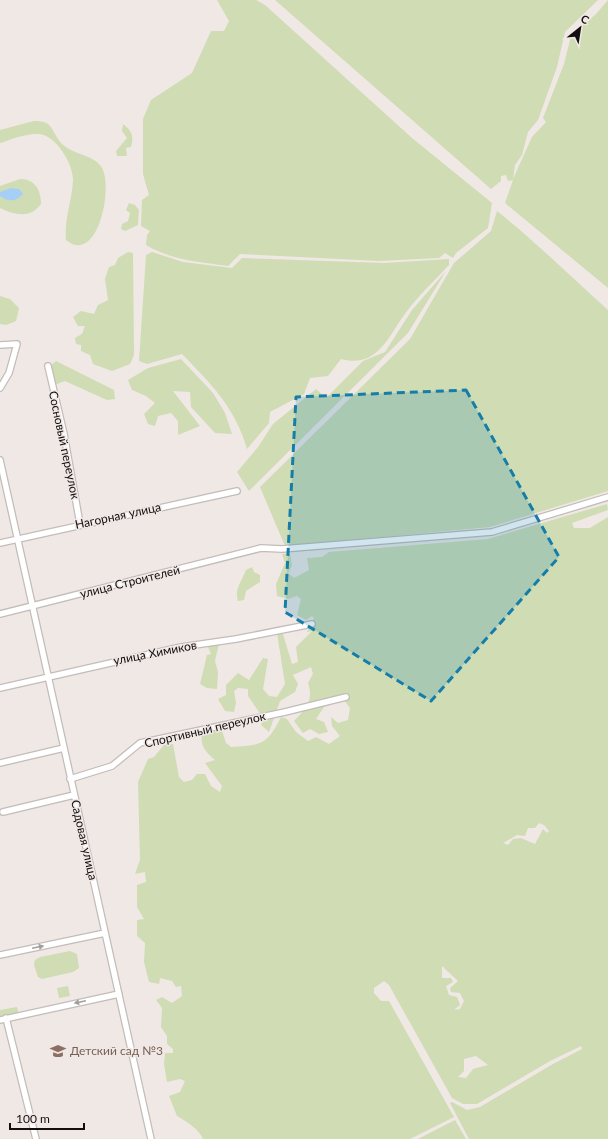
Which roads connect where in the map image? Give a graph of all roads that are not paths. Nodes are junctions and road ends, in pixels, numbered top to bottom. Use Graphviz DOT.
graph roads {
  1 [pos="0,345"];
  2 [pos="48,366"];
  3 [pos="0,388"];
  4 [pos="0,460"];
  5 [pos="237,491"];
  6 [pos="608,497"];
  7 [pos="80,524"];
  8 [pos="17,540"];
  9 [pos="0,543"];
  10 [pos="32,607"];
  11 [pos="0,614"];
  12 [pos="312,624"];
  13 [pos="48,677"];
  14 [pos="0,688"];
  15 [pos="346,697"];
  16 [pos="64,748"];
  17 [pos="0,764"];
  18 [pos="70,779"];
  19 [pos="74,795"];
  20 [pos="3,812"];
  21 [pos="105,933"];
  22 [pos="0,955"];
  23 [pos="118,994"];
  24 [pos="3,1019"];
  25 [pos="36,1139"];
  26 [pos="151,1139"];
  1 -- 3 [label="street"];
  2 -- 7 [label="street, Сосновый переулок"];
  4 -- 8 [label="street, Садовая улица"];
  5 -- 7 [label="street, Нагорная улица"];
  6 -- 10 [label="street, улица Строителей"];
  7 -- 8 [label="street, Нагорная улица"];
  8 -- 9 [label="street, Нагорная улица"];
  8 -- 10 [label="street, Садовая улица"];
  10 -- 11 [label="street, улица Строителей"];
  10 -- 13 [label="street, Садовая улица"];
  12 -- 13 [label="street, улица Химиков"];
  13 -- 14 [label="street, улица Химиков"];
  13 -- 16 [label="street, Садовая улица"];
  15 -- 18 [label="street, Спортивный переулок"];
  16 -- 17 [label="street"];
  16 -- 18 [label="street, Садовая улица"];
  18 -- 19 [label="street, Садовая улица"];
  19 -- 20 [label="street"];
  19 -- 21 [label="street, Садовая улица"];
  22 -- 21 [label="street, one-way"];
  21 -- 23 [label="street, Садовая улица"];
  23 -- 24 [label="street, one-way"];
  23 -- 26 [label="street, Садовая улица"];
  24 -- 25 [label="street"];
}
